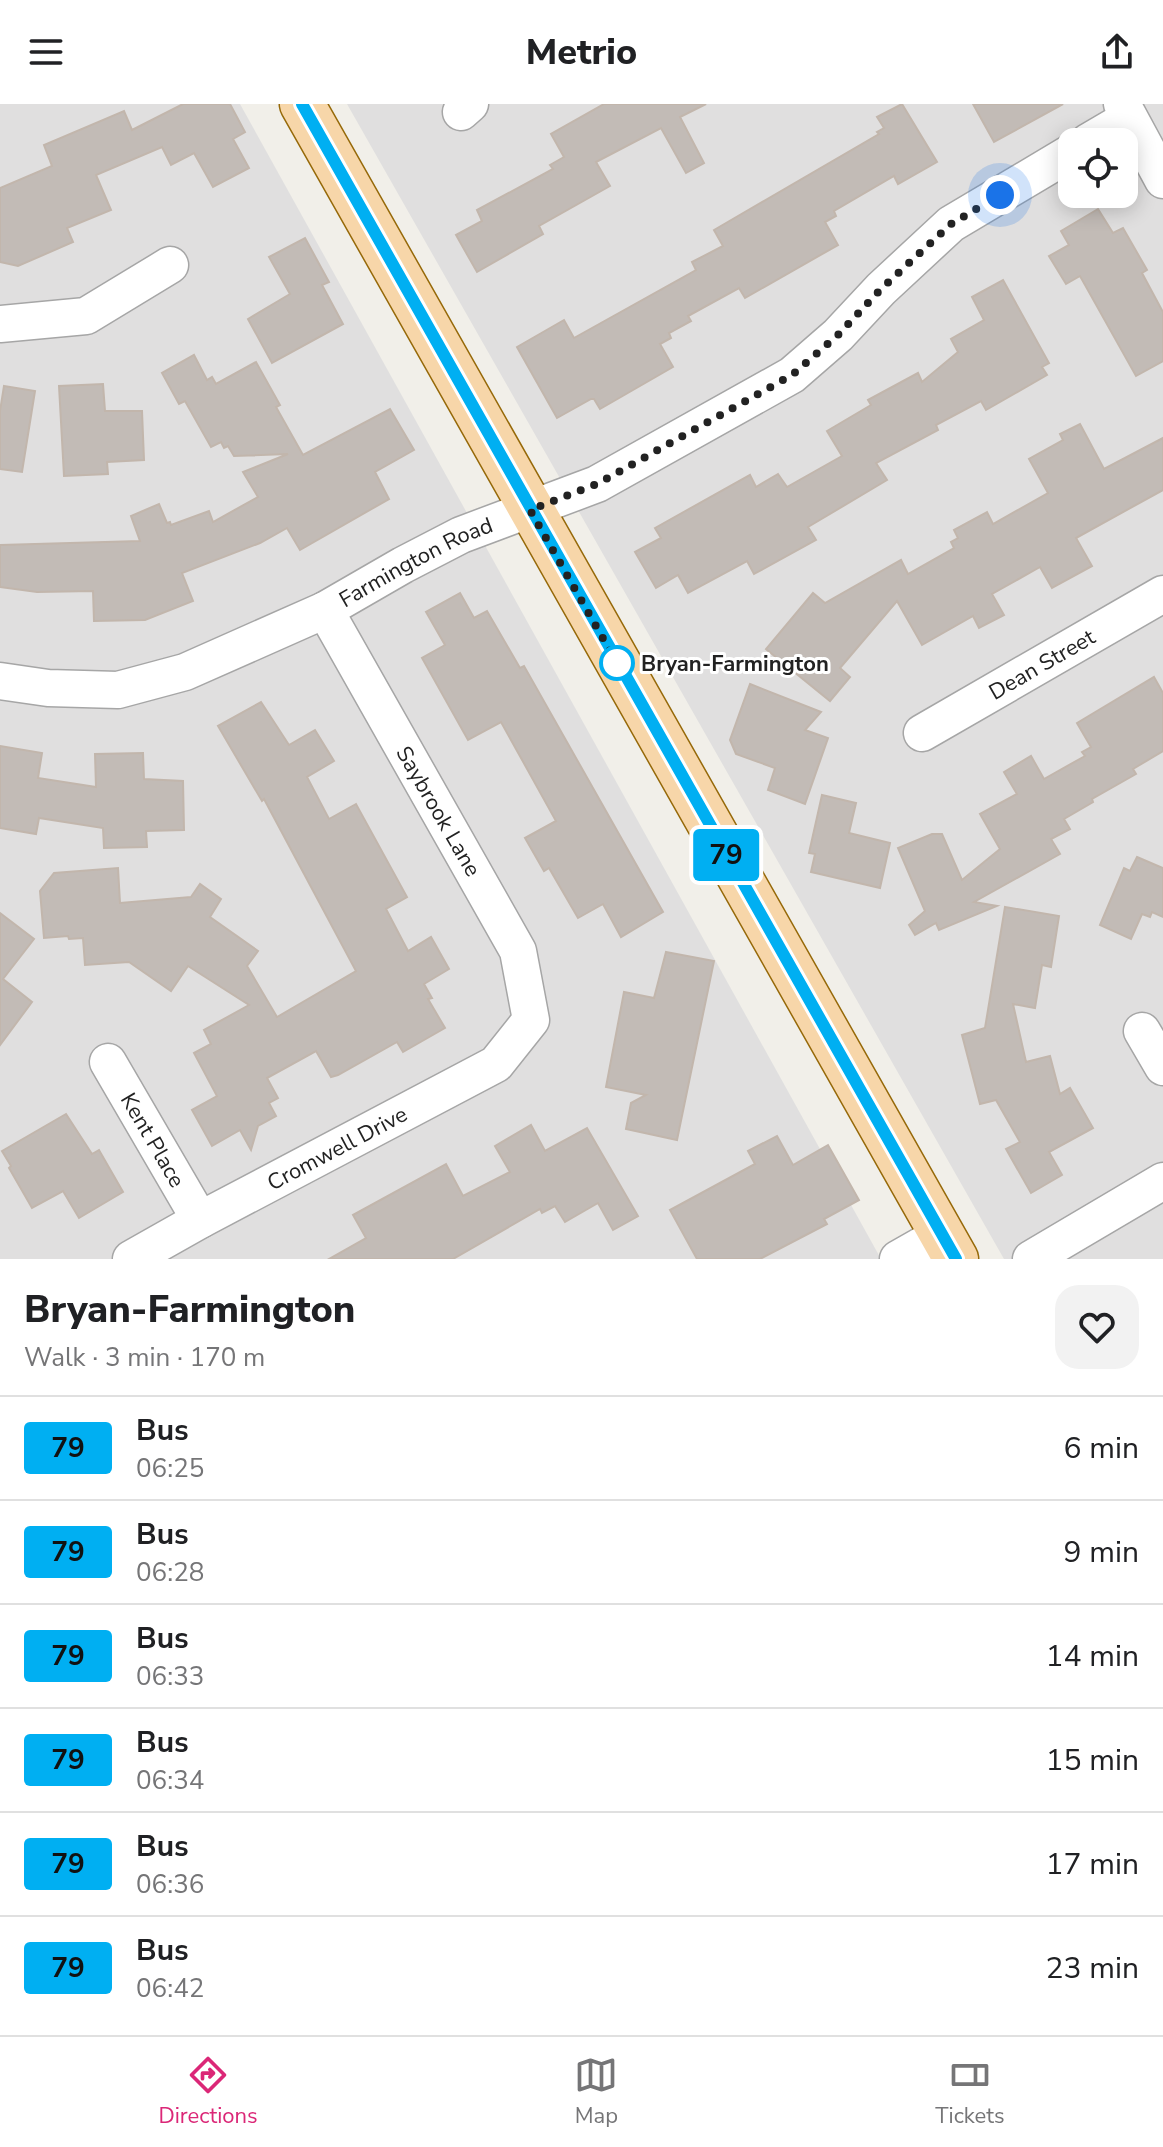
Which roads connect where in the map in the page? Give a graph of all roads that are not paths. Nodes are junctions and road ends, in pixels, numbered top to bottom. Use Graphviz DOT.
graph roads {
  1 [pos="302,104"];
  2 [pos="1126,111"];
  3 [pos="1105,128"];
  4 [pos="1058,160"];
  5 [pos="1163,180"];
  6 [pos="170,265"];
  7 [pos="0,324"];
  8 [pos="530,510"];
  9 [pos="1163,594"];
  10 [pos="325,610"];
  11 [pos="0,681"];
  12 [pos="922,733"];
  13 [pos="531,1020"];
  14 [pos="1142,1031"];
  15 [pos="108,1062"];
  16 [pos="1163,1067"];
  17 [pos="1163,1181"];
  18 [pos="200,1220"];
  19 [pos="949,1247"];
  20 [pos="131,1259"];
  21 [pos="898,1259"];
  22 [pos="1031,1259"];
  1 -- 8 [label="main road"];
  2 -- 3 [label="street"];
  2 -- 5 [label="street"];
  4 -- 8 [label="street, Farmington Road"];
  6 -- 7 [label="street"];
  8 -- 10 [label="street, Farmington Road"];
  8 -- 19 [label="main road"];
  9 -- 12 [label="street, Dean Street"];
  10 -- 11 [label="street, Farmington Road"];
  10 -- 13 [label="street, Saybrook Lane"];
  13 -- 18 [label="street, Cromwell Drive"];
  14 -- 16 [label="street"];
  15 -- 18 [label="street, Kent Place"];
  17 -- 22 [label="street"];
  18 -- 20 [label="street, Cromwell Drive"];
  19 -- 21 [label="street"];
}
